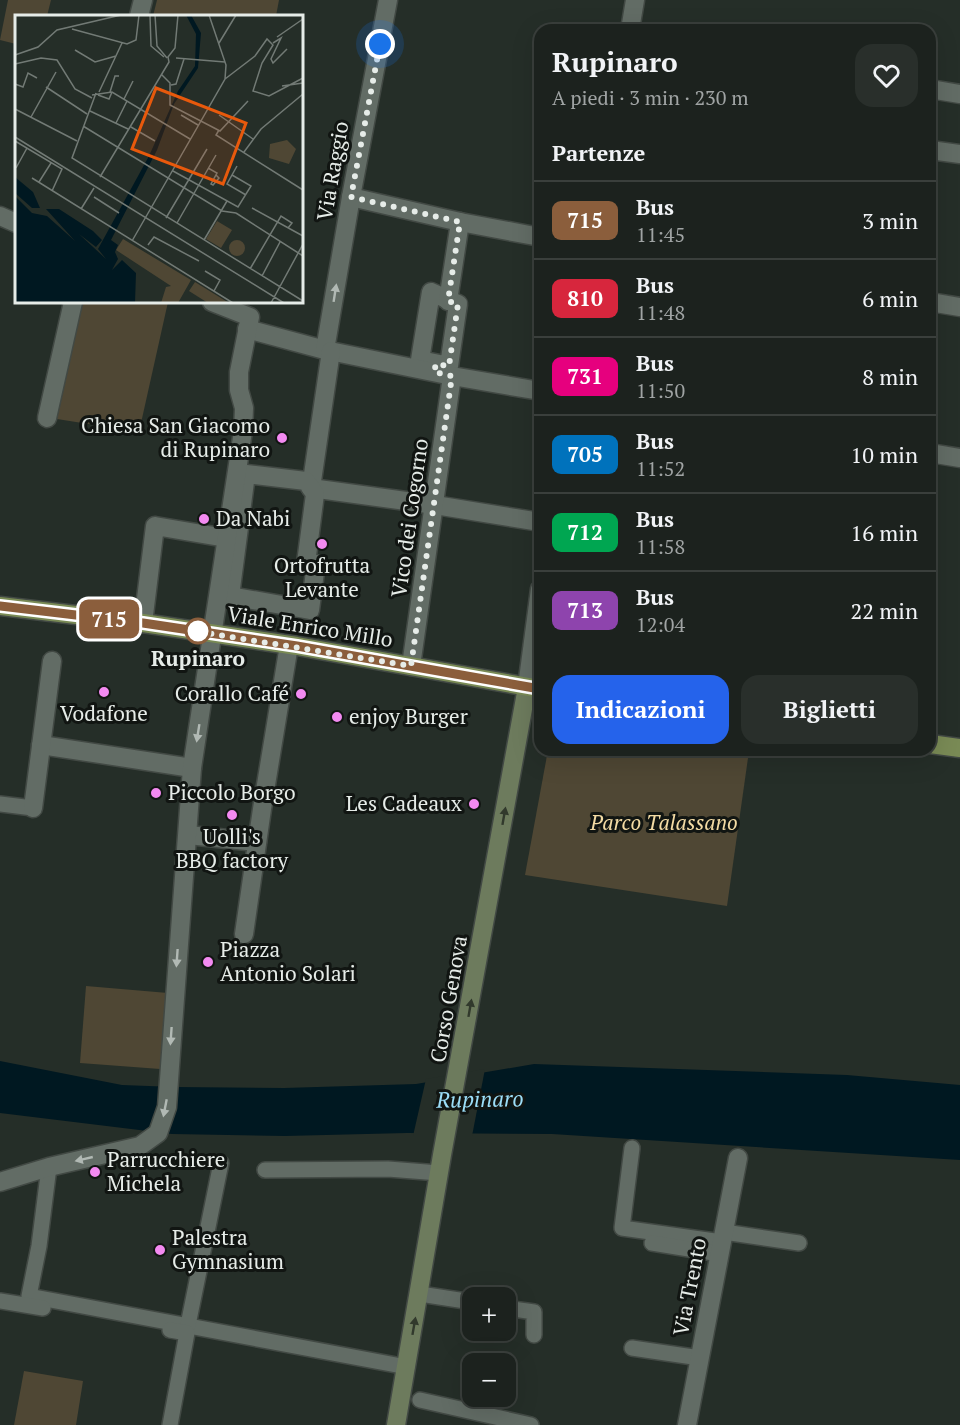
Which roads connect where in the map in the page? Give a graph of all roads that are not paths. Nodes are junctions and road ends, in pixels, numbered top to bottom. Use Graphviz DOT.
graph roads {
  1 [pos="143,0"];
  2 [pos="388,0"];
  3 [pos="635,0"];
  4 [pos="139,15"];
  5 [pos="631,24"];
  6 [pos="936,91"];
  7 [pos="960,94"];
  8 [pos="936,151"];
  9 [pos="960,154"];
  10 [pos="351,197"];
  11 [pos="0,216"];
  12 [pos="460,222"];
  13 [pos="15,223"];
  14 [pos="534,236"];
  15 [pos="448,301"];
  16 [pos="73,303"];
  17 [pos="214,303"];
  18 [pos="936,303"];
  19 [pos="960,307"];
  20 [pos="249,323"];
  21 [pos="328,351"];
  22 [pos="440,371"];
  23 [pos="534,390"];
  24 [pos="47,418"];
  25 [pos="936,454"];
  26 [pos="960,458"];
  27 [pos="311,488"];
  28 [pos="435,505"];
  29 [pos="534,521"];
  30 [pos="226,538"];
  31 [pos="0,606"];
  32 [pos="143,623"];
  33 [pos="212,634"];
  34 [pos="289,645"];
  35 [pos="52,661"];
  36 [pos="411,666"];
  37 [pos="534,688"];
  38 [pos="41,745"];
  39 [pos="936,745"];
  40 [pos="960,748"];
  41 [pos="192,768"];
  42 [pos="0,804"];
  43 [pos="33,808"];
  44 [pos="188,835"];
  45 [pos="258,842"];
  46 [pos="244,934"];
  47 [pos="632,1148"];
  48 [pos="738,1158"];
  49 [pos="221,1163"];
  50 [pos="49,1167"];
  51 [pos="265,1170"];
  52 [pos="440,1173"];
  53 [pos="0,1182"];
  54 [pos="722,1242"];
  55 [pos="651,1243"];
  56 [pos="799,1243"];
  57 [pos="420,1294"];
  58 [pos="462,1300"];
  59 [pos="0,1301"];
  60 [pos="516,1309"];
  61 [pos="188,1325"];
  62 [pos="534,1335"];
  63 [pos="632,1348"];
  64 [pos="700,1358"];
  65 [pos="407,1367"];
  66 [pos="420,1400"];
  67 [pos="170,1425"];
  68 [pos="396,1425"];
  69 [pos="531,1425"];
  70 [pos="687,1425"];
  1 -- 4 [label="street"];
  2 -- 10 [label="street, Via Raggio"];
  3 -- 5 [label="street"];
  6 -- 7 [label="street"];
  8 -- 9 [label="street"];
  10 -- 12 [label="street"];
  21 -- 10 [label="street, Via Raggio, one-way"];
  11 -- 13 [label="street"];
  12 -- 14 [label="street"];
  12 -- 15 [label="street"];
  15 -- 22 [label="street"];
  15 -- 22 [label="street"];
  16 -- 24 [label="street"];
  17 -- 20 [label="street"];
  18 -- 19 [label="street"];
  20 -- 21 [label="street"];
  20 -- 30 [label="street"];
  21 -- 22 [label="street"];
  21 -- 27 [label="street, Via Raggio"];
  22 -- 23 [label="street"];
  22 -- 28 [label="street, Vico dei Cogorno"];
  25 -- 26 [label="street"];
  27 -- 27 [label="street"];
  27 -- 28 [label="street"];
  28 -- 29 [label="street"];
  28 -- 36 [label="street, Vico dei Cogorno"];
  30 -- 32 [label="street"];
  30 -- 33 [label="street"];
  31 -- 32 [label="main road, Viale Enrico Millo"];
  32 -- 33 [label="main road, Viale Enrico Millo"];
  33 -- 34 [label="main road, Viale Enrico Millo"];
  33 -- 41 [label="street, one-way"];
  34 -- 36 [label="main road, Viale Enrico Millo"];
  34 -- 45 [label="street"];
  35 -- 38 [label="street"];
  36 -- 37 [label="main road, Viale Enrico Millo"];
  52 -- 37 [label="main road, Corso Genova, one-way"];
  38 -- 41 [label="street"];
  38 -- 43 [label="street"];
  39 -- 40 [label="main road"];
  41 -- 44 [label="street"];
  42 -- 43 [label="lane"];
  44 -- 45 [label="street"];
  44 -- 50 [label="street, one-way"];
  45 -- 46 [label="street"];
  47 -- 54 [label="lane"];
  48 -- 54 [label="street, Via Trento"];
  49 -- 61 [label="lane"];
  50 -- 53 [label="street"];
  50 -- 61 [label="lane"];
  51 -- 52 [label="lane"];
  52 -- 57 [label="main road, Corso Genova"];
  54 -- 55 [label="lane"];
  54 -- 56 [label="lane"];
  54 -- 64 [label="street, Via Trento"];
  57 -- 58 [label="lane"];
  65 -- 57 [label="main road, Corso Genova, one-way"];
  59 -- 67 [label="lane"];
  60 -- 62 [label="lane"];
  61 -- 65 [label="lane"];
  63 -- 64 [label="lane"];
  64 -- 70 [label="street, Via Trento"];
  65 -- 68 [label="main road, Corso Genova"];
  66 -- 69 [label="lane"];
}
